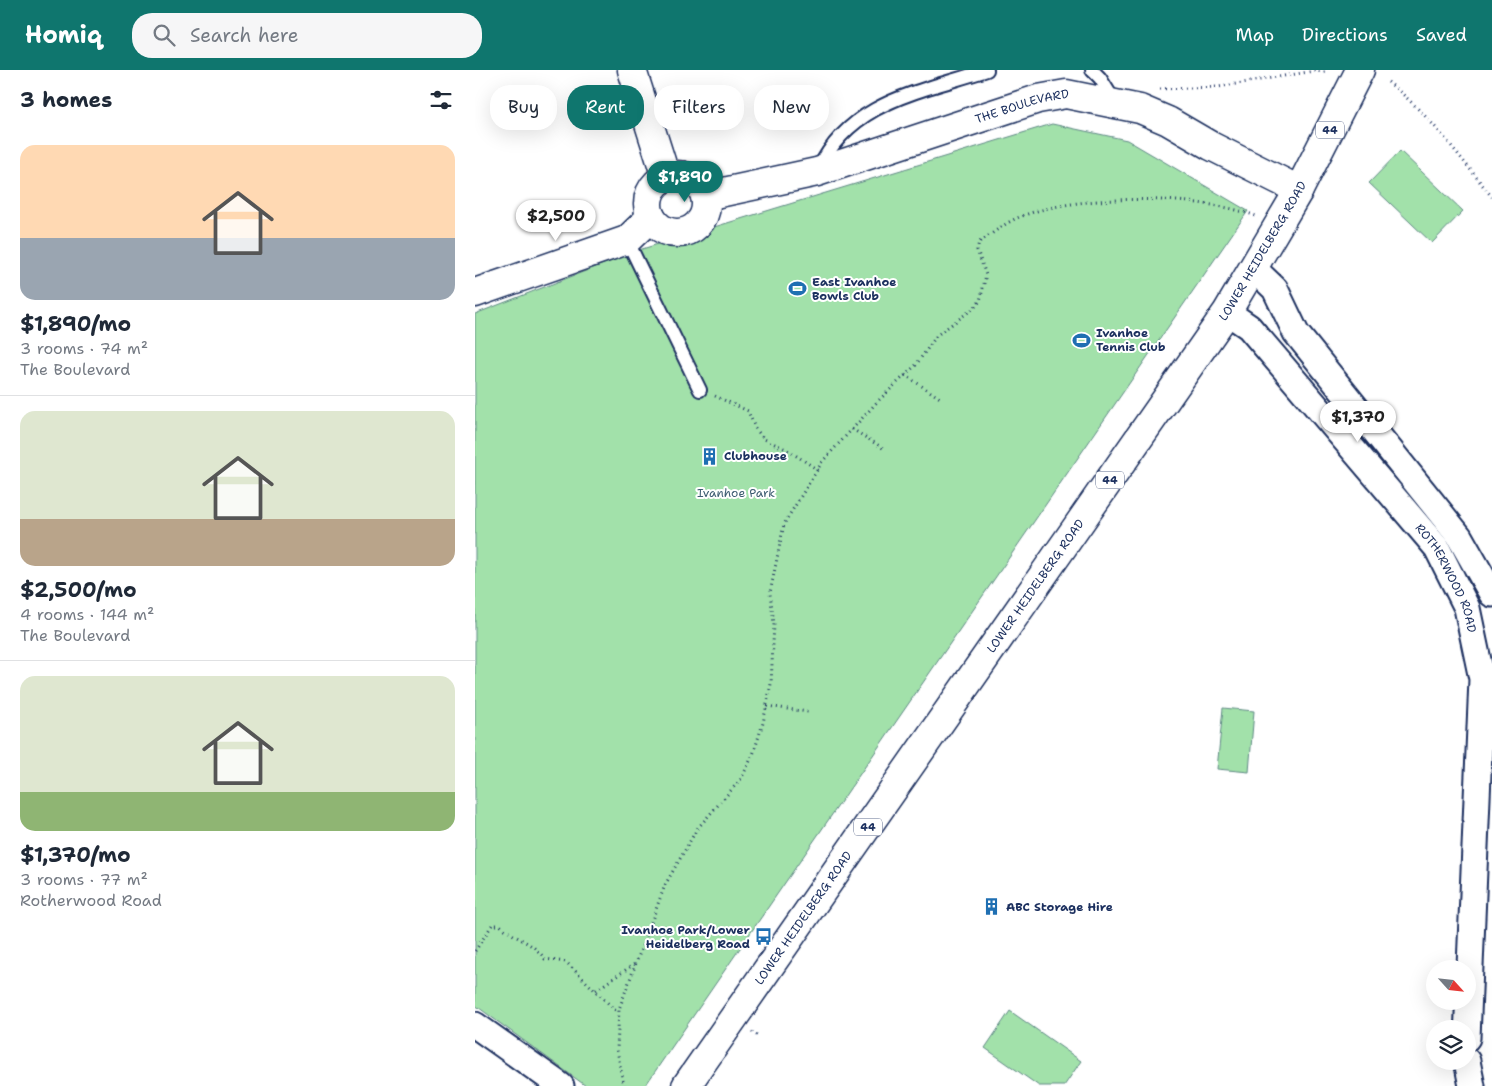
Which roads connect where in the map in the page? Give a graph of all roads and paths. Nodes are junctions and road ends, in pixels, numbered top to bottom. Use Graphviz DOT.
graph roads {
  1 [pos="632,70"];
  2 [pos="987,70"];
  3 [pos="1092,70"];
  4 [pos="1360,70"];
  5 [pos="1326,72"];
  6 [pos="1389,82"];
  7 [pos="1128,106"];
  8 [pos="817,172"];
  9 [pos="666,178"];
  10 [pos="1299,190"];
  11 [pos="705,196"];
  12 [pos="1492,197"];
  13 [pos="651,217"];
  14 [pos="1279,224"];
  15 [pos="627,240"];
  16 [pos="1254,269"];
  17 [pos="475,293"];
  18 [pos="1227,312"];
  19 [pos="905,375"];
  20 [pos="700,390"];
  21 [pos="940,398"];
  22 [pos="852,429"];
  23 [pos="886,450"];
  24 [pos="817,470"];
  25 [pos="1492,594"];
  26 [pos="767,706"];
  27 [pos="808,712"];
  28 [pos="475,951"];
  29 [pos="636,963"];
  30 [pos="596,990"];
  31 [pos="619,1014"];
  32 [pos="1468,1020"];
  33 [pos="475,1025"];
  34 [pos="1469,1070"];
  35 [pos="561,1086"];
  36 [pos="624,1086"];
  37 [pos="686,1086"];
  38 [pos="1472,1086"];
  1 -- 9 [label="main road"];
  2 -- 8 [label="lane"];
  3 -- 7 [label="lane"];
  4 -- 10 [label="main road, LOWER HEIDELBERG ROAD / 44"];
  5 -- 7 [label="path"];
  6 -- 12 [label="path"];
  7 -- 8 [label="main road, THE BOULEVARD"];
  7 -- 10 [label="main road, THE BOULEVARD"];
  8 -- 11 [label="main road, THE BOULEVARD"];
  9 -- 11 [label="main road"];
  9 -- 13 [label="main road"];
  10 -- 14 [label="main road, LOWER HEIDELBERG ROAD / 44"];
  11 -- 13 [label="main road"];
  13 -- 15 [label="main road"];
  14 -- 16 [label="main road, LOWER HEIDELBERG ROAD / 44"];
  14 -- 19 [label="path"];
  15 -- 17 [label="main road"];
  15 -- 20 [label="lane"];
  16 -- 18 [label="main road, LOWER HEIDELBERG ROAD / 44"];
  16 -- 25 [label="street"];
  18 -- 32 [label="street, ROTHERWOOD ROAD"];
  18 -- 37 [label="main road, LOWER HEIDELBERG ROAD / 44"];
  19 -- 21 [label="path"];
  19 -- 22 [label="path"];
  20 -- 24 [label="path"];
  22 -- 23 [label="path"];
  22 -- 24 [label="path"];
  24 -- 26 [label="path"];
  26 -- 27 [label="path"];
  26 -- 29 [label="path"];
  28 -- 30 [label="path"];
  29 -- 30 [label="path"];
  29 -- 31 [label="path"];
  30 -- 31 [label="path"];
  31 -- 36 [label="path"];
  33 -- 35 [label="street"];
  34 -- 38 [label="street"];
}
